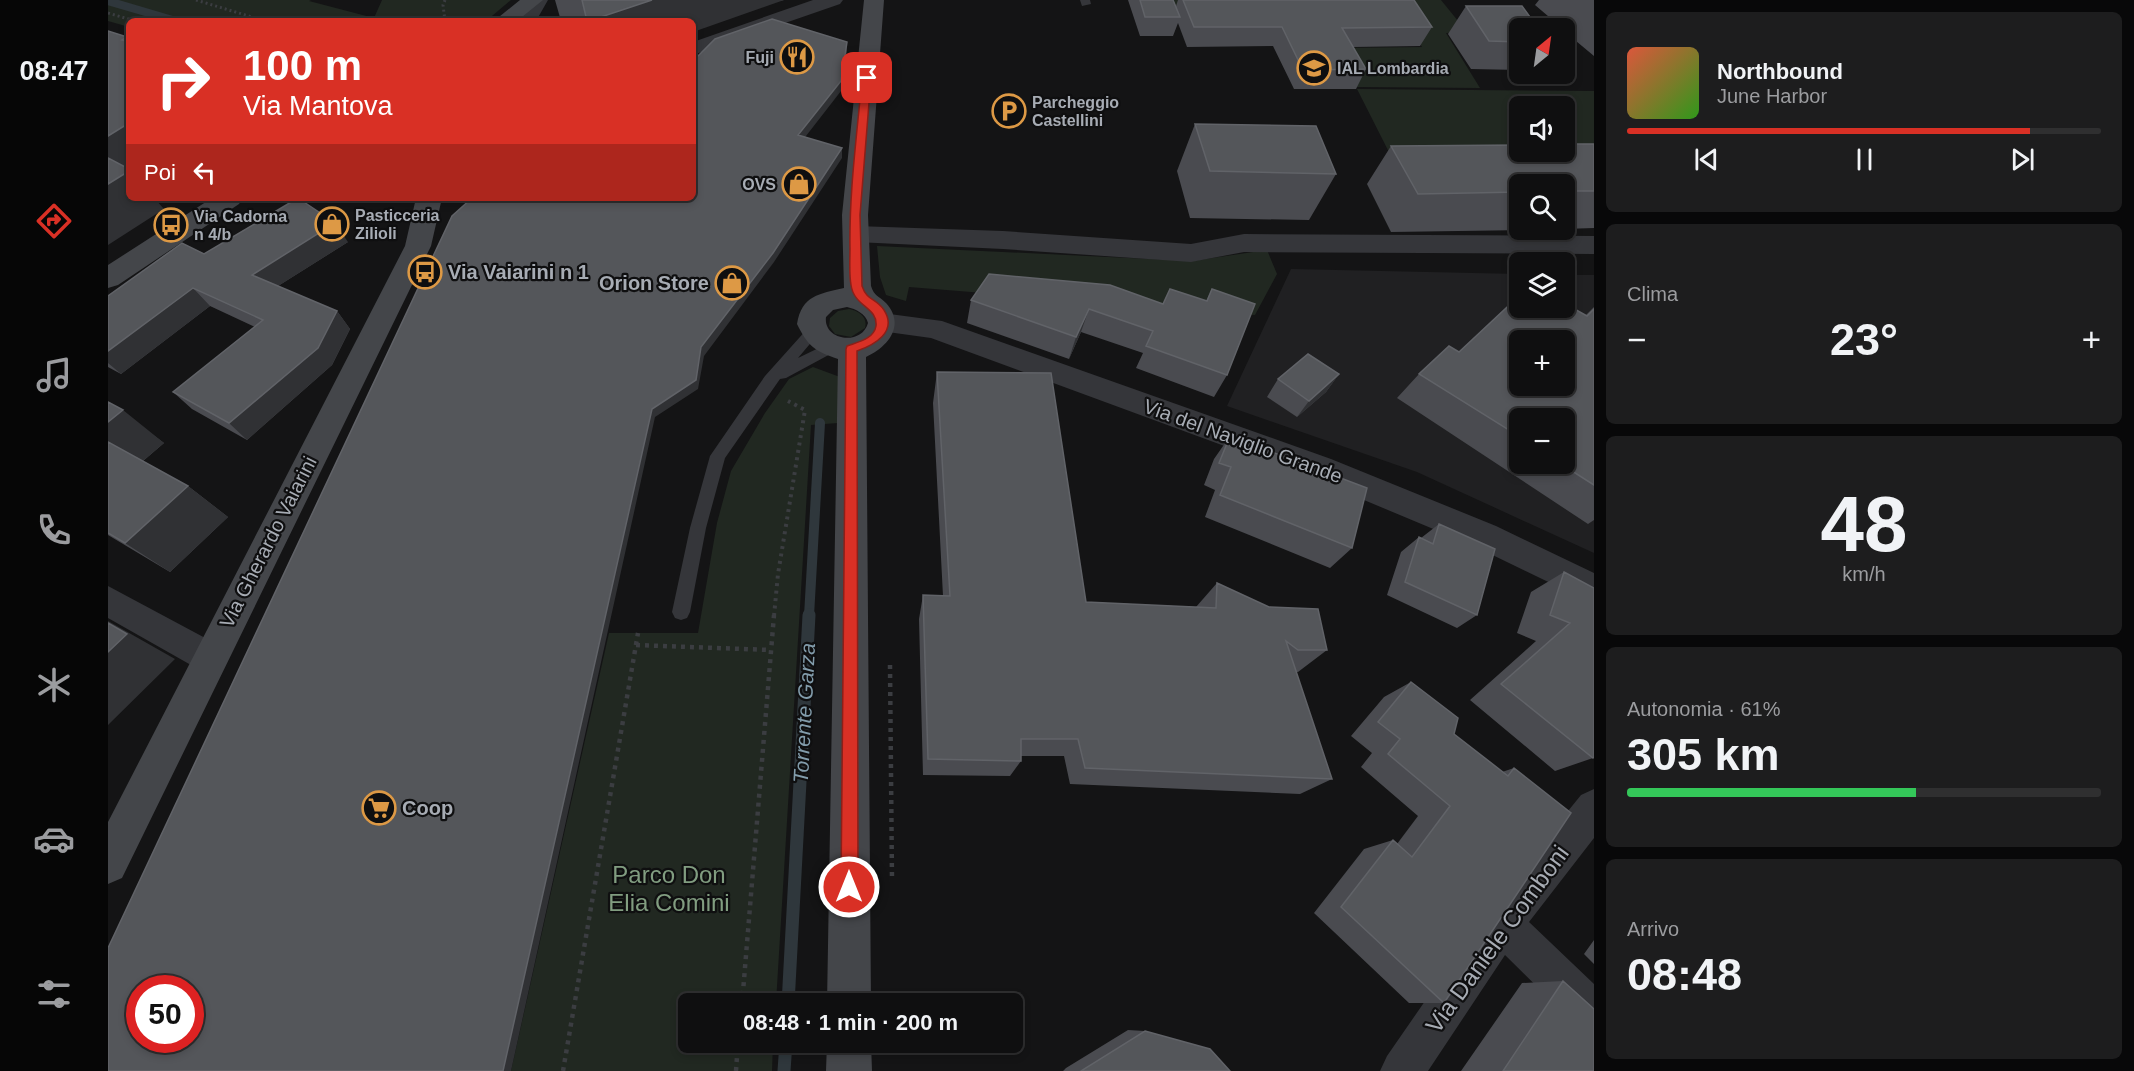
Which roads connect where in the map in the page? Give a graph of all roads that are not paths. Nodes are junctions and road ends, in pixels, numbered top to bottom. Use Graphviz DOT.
graph roads {
  1 [pos="535,0"];
  2 [pos="833,0"];
  3 [pos="874,0"];
  4 [pos="508,18"];
  5 [pos="527,18"];
  6 [pos="696,48"];
  7 [pos="225,201"];
  8 [pos="422,205"];
  9 [pos="855,234"];
  10 [pos="1594,245"];
  11 [pos="108,278"];
  12 [pos="861,299"];
  13 [pos="882,323"];
  14 [pos="832,343"];
  15 [pos="770,380"];
  16 [pos="1594,589"];
  17 [pos="108,601"];
  18 [pos="681,612"];
  19 [pos="210,658"];
  20 [pos="1594,808"];
  21 [pos="108,864"];
  22 [pos="1502,924"];
  23 [pos="849,993"];
  24 [pos="1594,1013"];
  25 [pos="849,1053"];
  26 [pos="849,1071"];
  27 [pos="1402,1071"];
  1 -- 4 [label="main road"];
  1 -- 5 [label="street"];
  2 -- 6 [label="street"];
  3 -- 9 [label="main road"];
  7 -- 11 [label="main road"];
  8 -- 19 [label="main road, Via Gherardo Vaiarini"];
  9 -- 10 [label="street"];
  9 -- 12 [label="main road"];
  12 -- 13 [label="main road"];
  12 -- 14 [label="main road"];
  13 -- 14 [label="main road"];
  13 -- 16 [label="street, Via del Naviglio Grande"];
  14 -- 15 [label="lane"];
  14 -- 15 [label="lane"];
  14 -- 23 [label="main road"];
  15 -- 18 [label="lane"];
  17 -- 19 [label="street"];
  19 -- 21 [label="main road, Via Gherardo Vaiarini"];
  20 -- 22 [label="street, Via Daniele Comboni"];
  22 -- 24 [label="street"];
  22 -- 27 [label="street, Via Daniele Comboni"];
  25 -- 26 [label="main road"];
}
